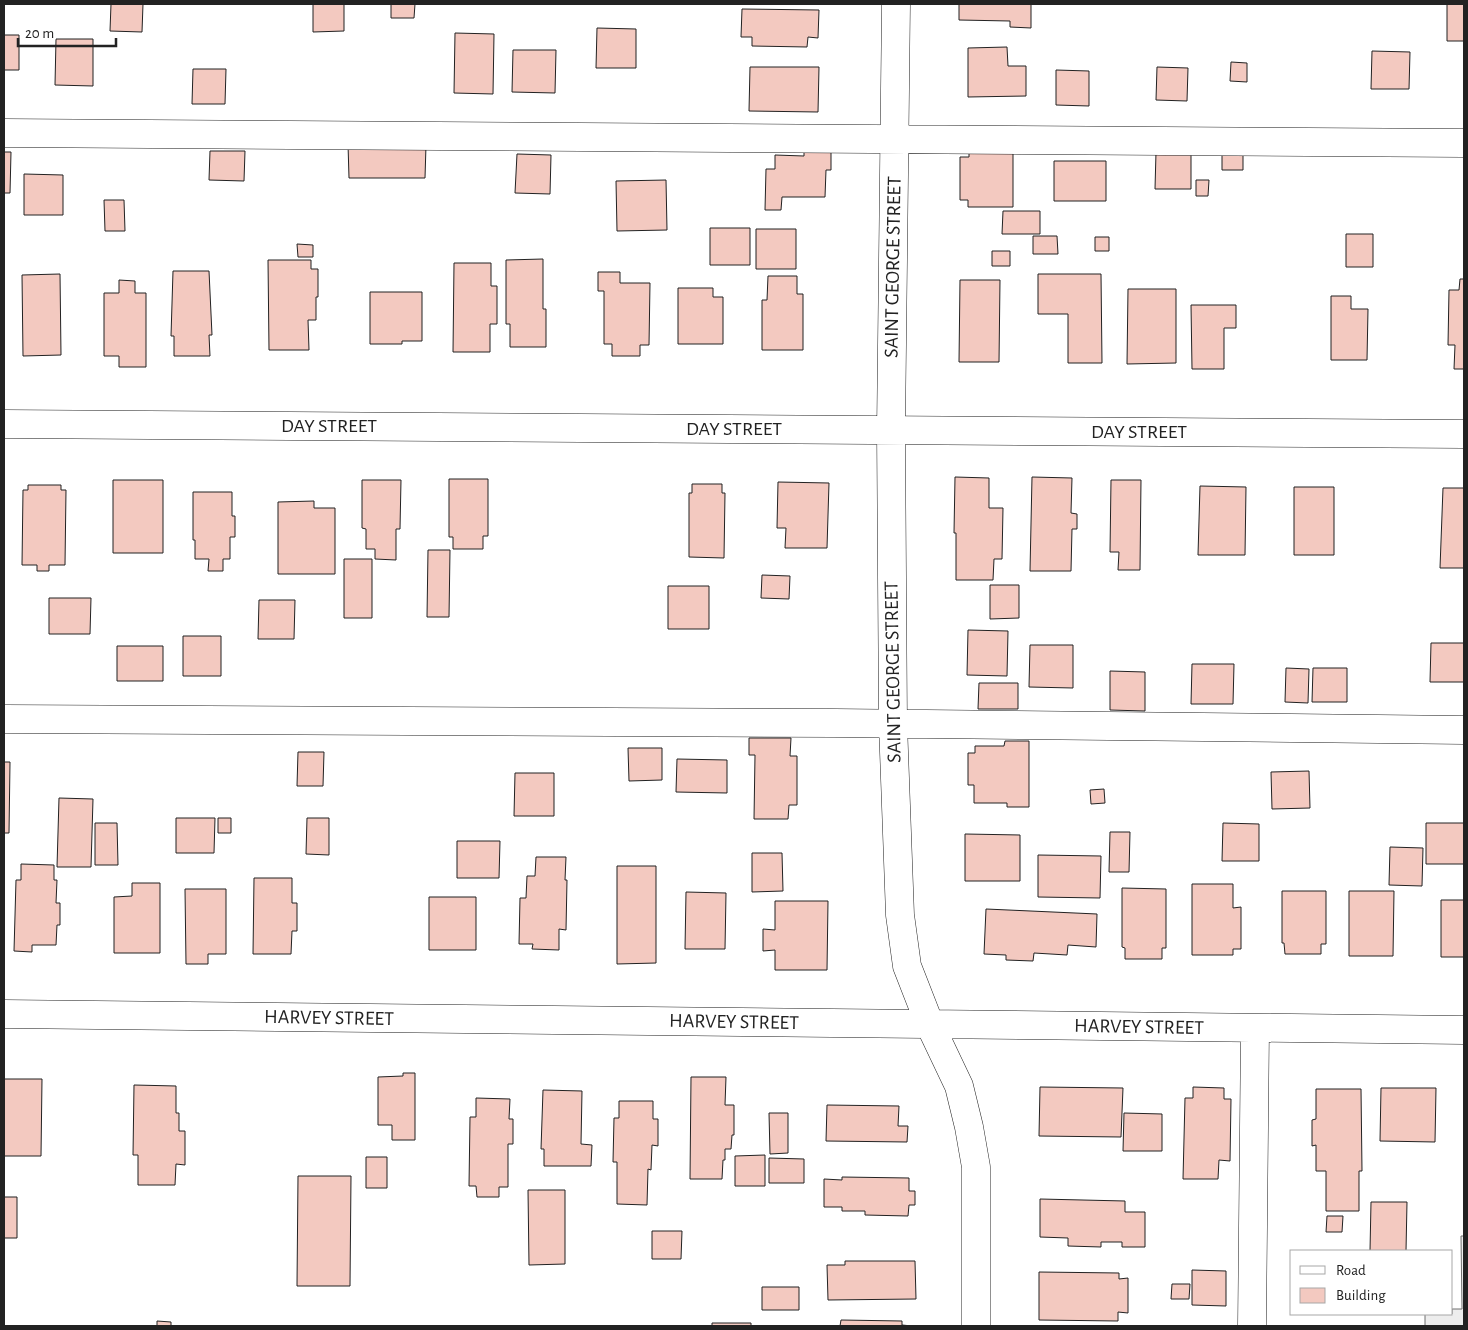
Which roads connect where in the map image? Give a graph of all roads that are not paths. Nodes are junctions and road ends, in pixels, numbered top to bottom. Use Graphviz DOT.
graph roads {
  1 [pos="896,4"];
  2 [pos="4,133"];
  3 [pos="894,139"];
  4 [pos="1464,142"];
  5 [pos="4,424"];
  6 [pos="891,430"];
  7 [pos="1464,434"];
  8 [pos="4,719"];
  9 [pos="893,724"];
  10 [pos="1464,730"];
  11 [pos="4,1014"];
  12 [pos="930,1025"];
  13 [pos="1255,1029"];
  14 [pos="1464,1030"];
  15 [pos="976,1326"];
  16 [pos="1252,1326"];
  1 -- 3 [label="street, SAINT GEORGE STREET"];
  2 -- 3 [label="street"];
  3 -- 4 [label="street"];
  3 -- 6 [label="street, SAINT GEORGE STREET"];
  5 -- 6 [label="street, DAY STREET"];
  6 -- 7 [label="street, DAY STREET"];
  6 -- 9 [label="street, SAINT GEORGE STREET"];
  8 -- 9 [label="street"];
  9 -- 10 [label="street"];
  9 -- 12 [label="street, SAINT GEORGE STREET"];
  11 -- 12 [label="street, HARVEY STREET"];
  12 -- 13 [label="street, HARVEY STREET"];
  12 -- 15 [label="street, SAINT GEORGE STREET"];
  13 -- 14 [label="street, HARVEY STREET"];
  13 -- 16 [label="street"];
}
